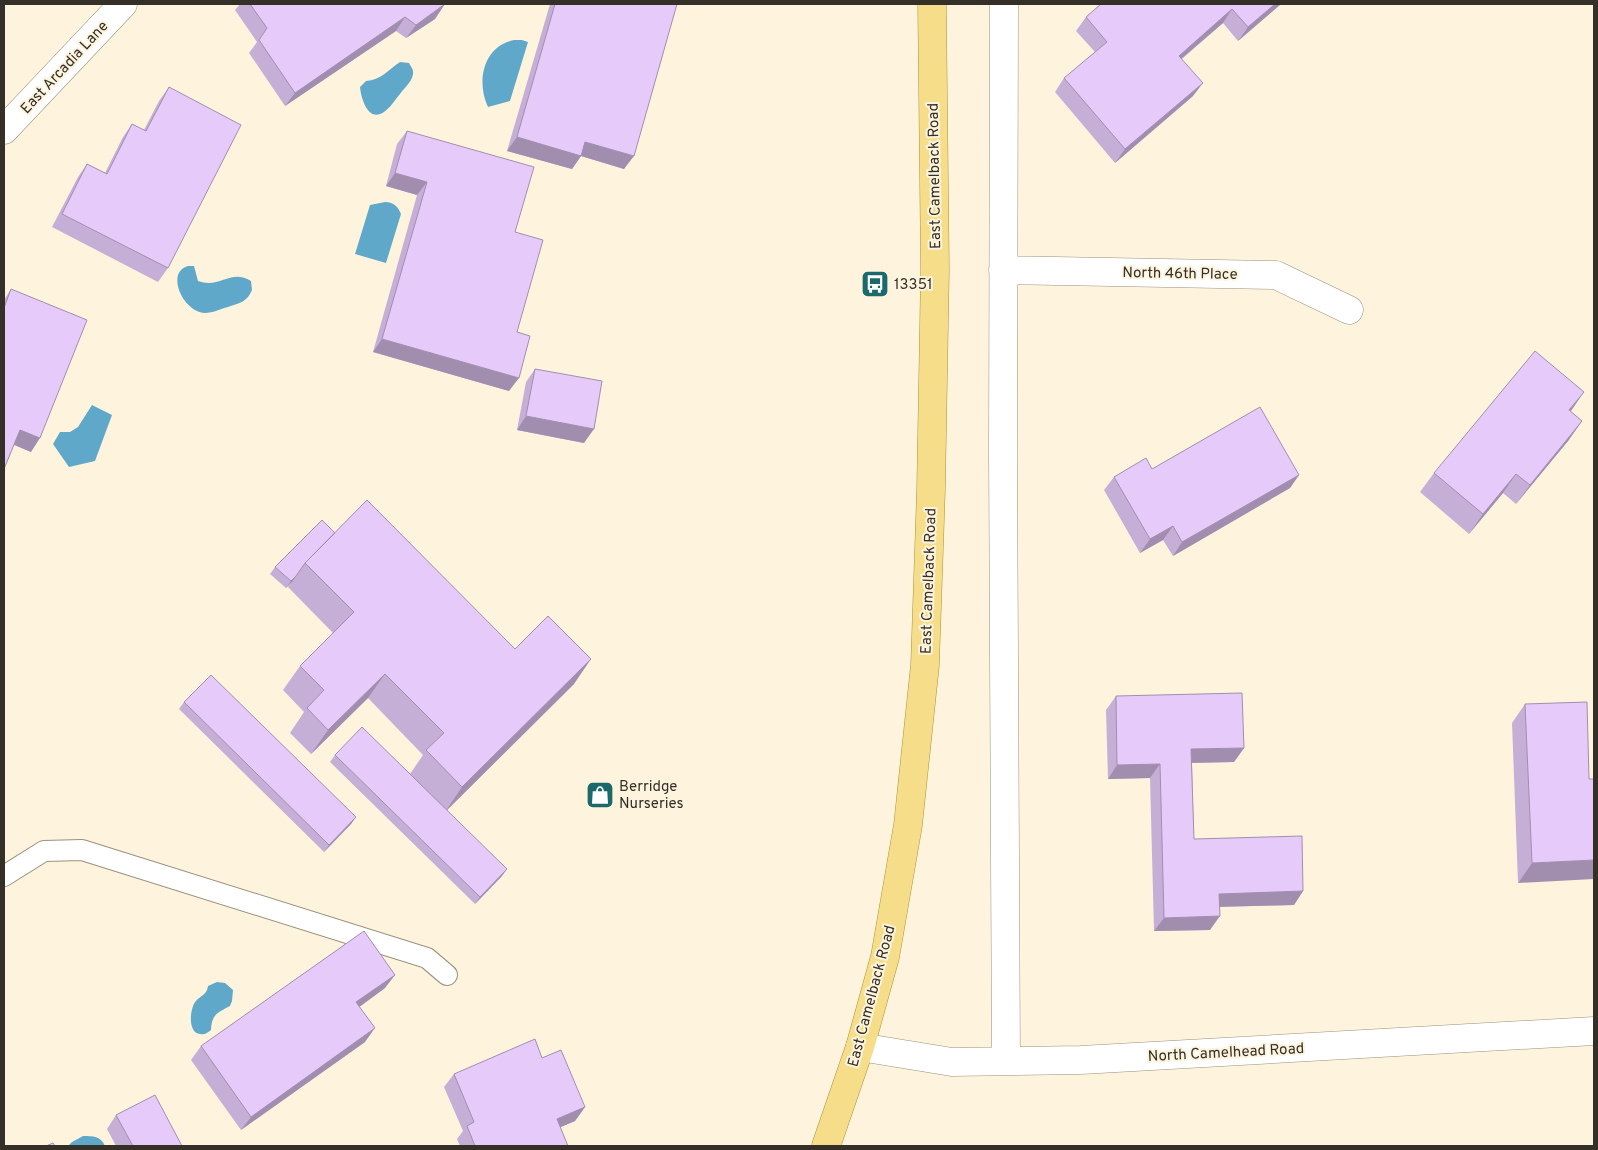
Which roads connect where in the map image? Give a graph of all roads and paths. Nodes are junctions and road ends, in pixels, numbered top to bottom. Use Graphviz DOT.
graph roads {
  1 [pos="123,4"];
  2 [pos="932,4"];
  3 [pos="1004,4"];
  4 [pos="4,130"];
  5 [pos="1003,270"];
  6 [pos="1349,310"];
  7 [pos="4,876"];
  8 [pos="447,975"];
  9 [pos="1594,1031"];
  10 [pos="860,1047"];
  11 [pos="1006,1061"];
  12 [pos="826,1146"];
  1 -- 4 [label="street, East Arcadia Lane"];
  2 -- 10 [label="main road, East Camelback Road"];
  3 -- 5 [label="street"];
  5 -- 6 [label="street, North 46th Place"];
  5 -- 11 [label="street"];
  7 -- 8 [label="lane"];
  9 -- 11 [label="street, North Camelhead Road"];
  10 -- 11 [label="street, North Camelhead Road"];
  10 -- 12 [label="main road, East Camelback Road"];
}
